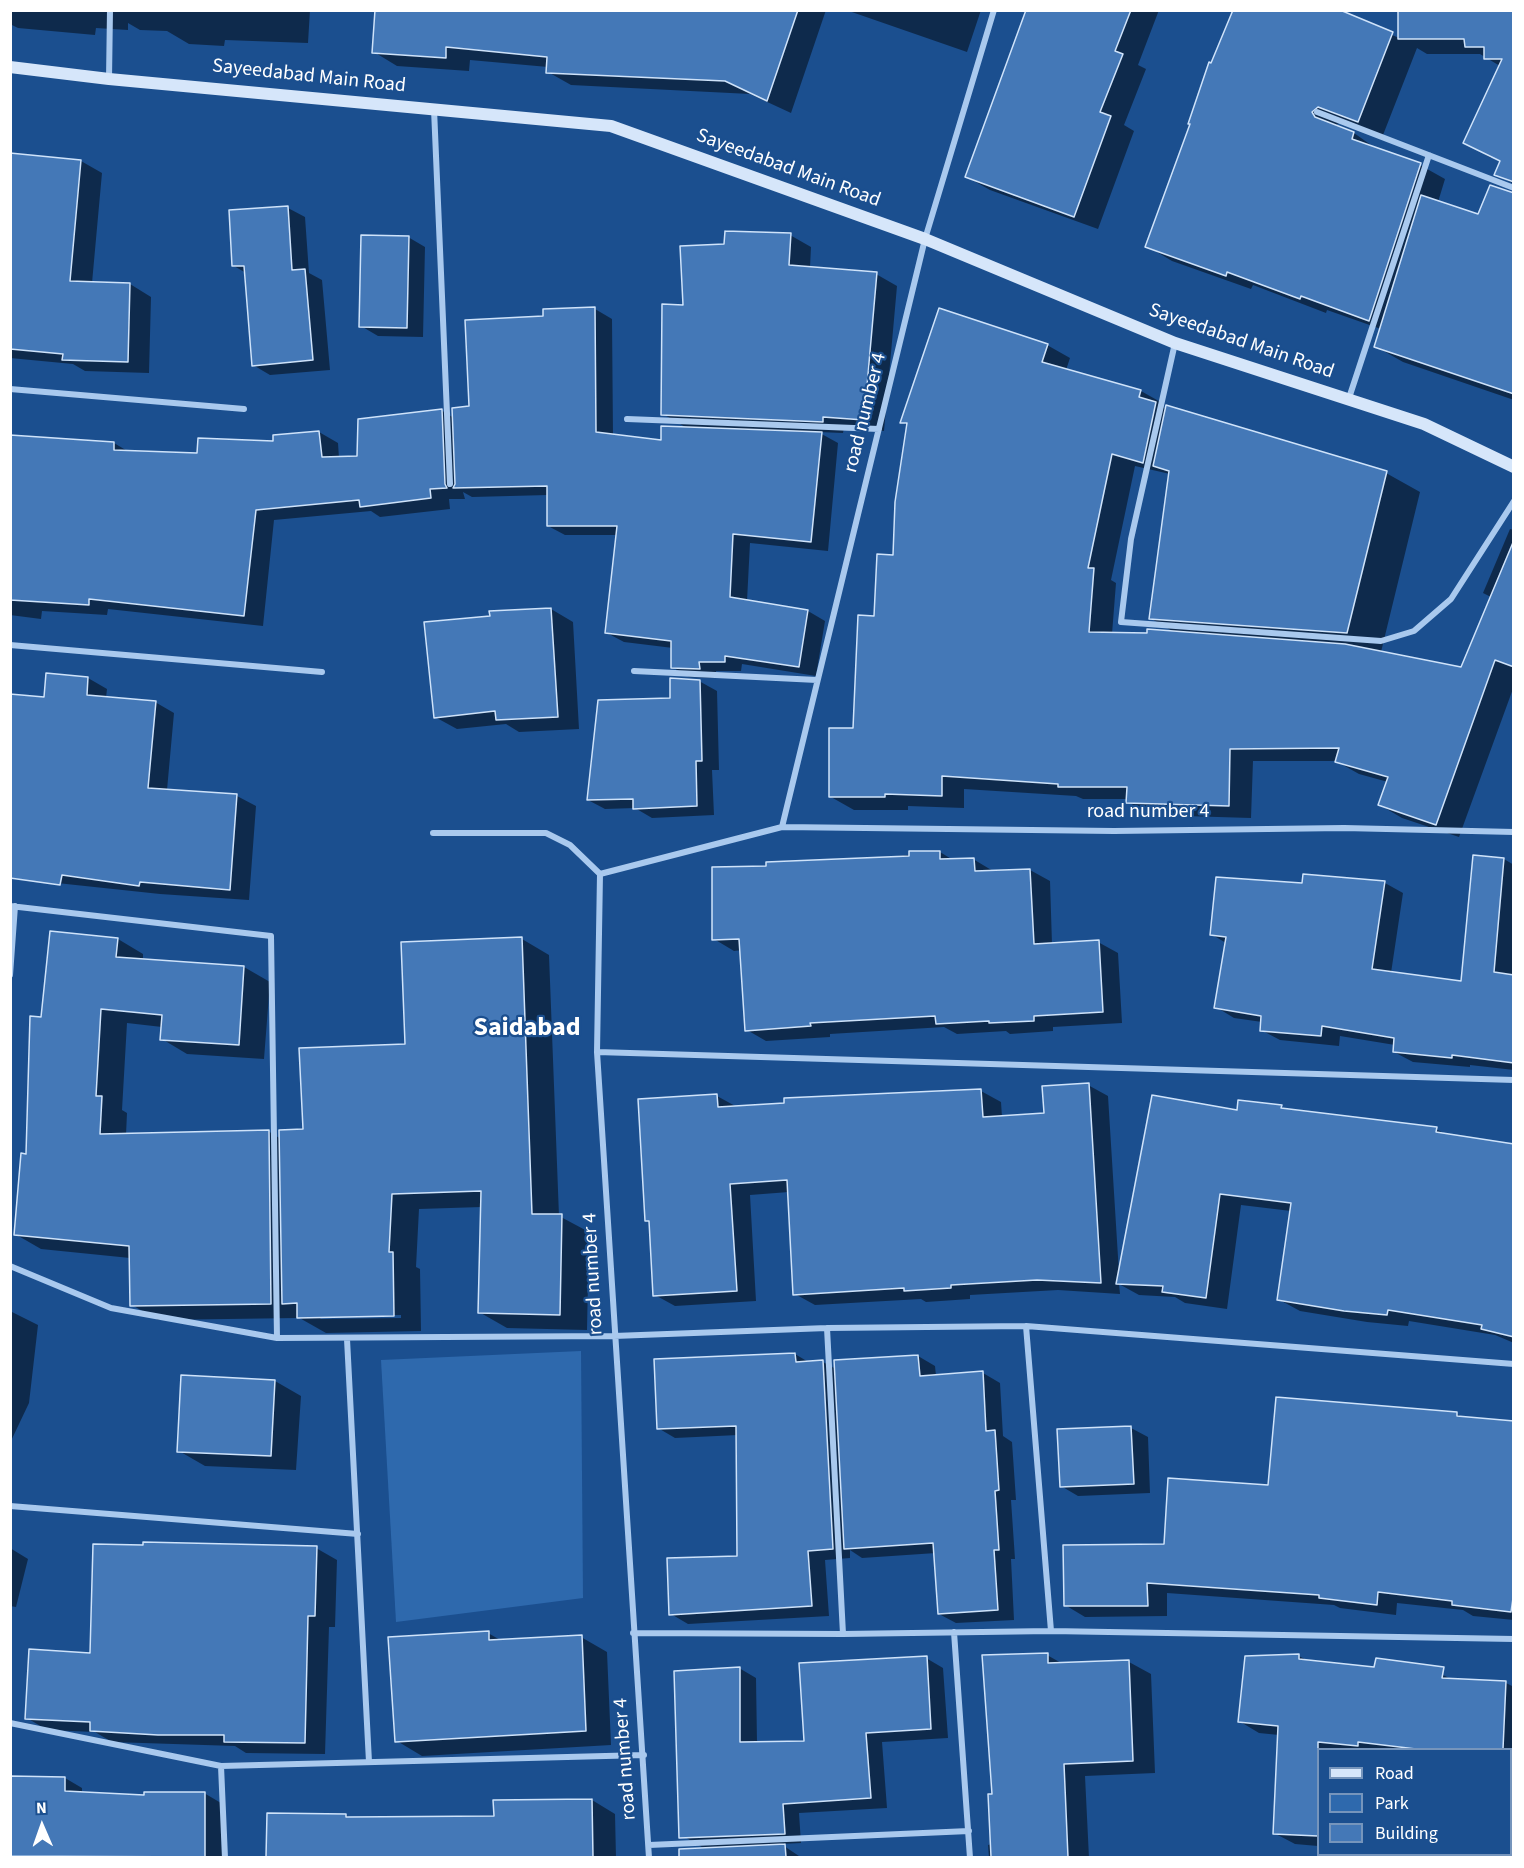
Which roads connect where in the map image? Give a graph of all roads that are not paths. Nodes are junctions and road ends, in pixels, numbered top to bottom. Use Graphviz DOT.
graph roads {
  1 [pos="110,10"];
  2 [pos="994,10"];
  3 [pos="10,67"];
  4 [pos="109,79"];
  5 [pos="434,109"];
  6 [pos="1317,112"];
  7 [pos="1429,155"];
  8 [pos="1514,188"];
  9 [pos="925,239"];
  10 [pos="1175,343"];
  11 [pos="10,389"];
  12 [pos="1349,398"];
  13 [pos="244,409"];
  14 [pos="627,419"];
  15 [pos="879,429"];
  16 [pos="1514,466"];
  17 [pos="450,484"];
  18 [pos="1514,501"];
  19 [pos="10,645"];
  20 [pos="634,671"];
  21 [pos="322,672"];
  22 [pos="817,680"];
  23 [pos="782,827"];
  24 [pos="1514,832"];
  25 [pos="432,833"];
  26 [pos="600,874"];
  27 [pos="13,906"];
  28 [pos="10,975"];
  29 [pos="597,1052"];
  30 [pos="1514,1080"];
  31 [pos="10,1266"];
  32 [pos="1026,1326"];
  33 [pos="827,1328"];
  34 [pos="614,1336"];
  35 [pos="278,1338"];
  36 [pos="347,1339"];
  37 [pos="1514,1364"];
  38 [pos="10,1506"];
  39 [pos="358,1534"];
  40 [pos="1051,1631"];
  41 [pos="954,1632"];
  42 [pos="633,1633"];
  43 [pos="843,1634"];
  44 [pos="1514,1639"];
  45 [pos="10,1723"];
  46 [pos="644,1755"];
  47 [pos="369,1762"];
  48 [pos="221,1766"];
  49 [pos="969,1831"];
  50 [pos="649,1845"];
  51 [pos="225,1857"];
  52 [pos="650,1857"];
  53 [pos="970,1857"];
  1 -- 4 [label="street"];
  2 -- 9 [label="street, road number 4"];
  3 -- 4 [label="main road, Sayeedabad Main Road"];
  4 -- 5 [label="main road, Sayeedabad Main Road"];
  5 -- 9 [label="main road, Sayeedabad Main Road"];
  5 -- 17 [label="street"];
  6 -- 7 [label="street"];
  7 -- 8 [label="street"];
  7 -- 12 [label="street"];
  9 -- 10 [label="main road, Sayeedabad Main Road"];
  9 -- 15 [label="street, road number 4"];
  10 -- 12 [label="main road, Sayeedabad Main Road"];
  10 -- 18 [label="street"];
  11 -- 13 [label="street"];
  12 -- 16 [label="main road, Sayeedabad Main Road"];
  14 -- 15 [label="street"];
  15 -- 22 [label="street, road number 4"];
  19 -- 21 [label="street"];
  20 -- 22 [label="street"];
  22 -- 23 [label="street, road number 4"];
  23 -- 24 [label="street, road number 4"];
  23 -- 26 [label="street, road number 4"];
  25 -- 26 [label="street"];
  26 -- 29 [label="street, road number 4"];
  27 -- 28 [label="street"];
  27 -- 35 [label="street"];
  29 -- 30 [label="street"];
  29 -- 34 [label="street, road number 4"];
  31 -- 35 [label="street"];
  32 -- 33 [label="street"];
  32 -- 37 [label="street"];
  32 -- 40 [label="street"];
  33 -- 34 [label="street"];
  33 -- 43 [label="street"];
  34 -- 36 [label="street"];
  34 -- 42 [label="street, road number 4"];
  35 -- 36 [label="street"];
  36 -- 39 [label="street"];
  38 -- 39 [label="street"];
  39 -- 47 [label="street"];
  40 -- 41 [label="street"];
  40 -- 44 [label="street"];
  41 -- 43 [label="street"];
  41 -- 49 [label="street"];
  42 -- 43 [label="street"];
  42 -- 46 [label="street, road number 4"];
  45 -- 48 [label="street"];
  46 -- 47 [label="street"];
  46 -- 50 [label="street, road number 4"];
  47 -- 48 [label="street"];
  48 -- 51 [label="street"];
  49 -- 50 [label="street"];
  49 -- 53 [label="street"];
  50 -- 52 [label="street, road number 4"];
}
